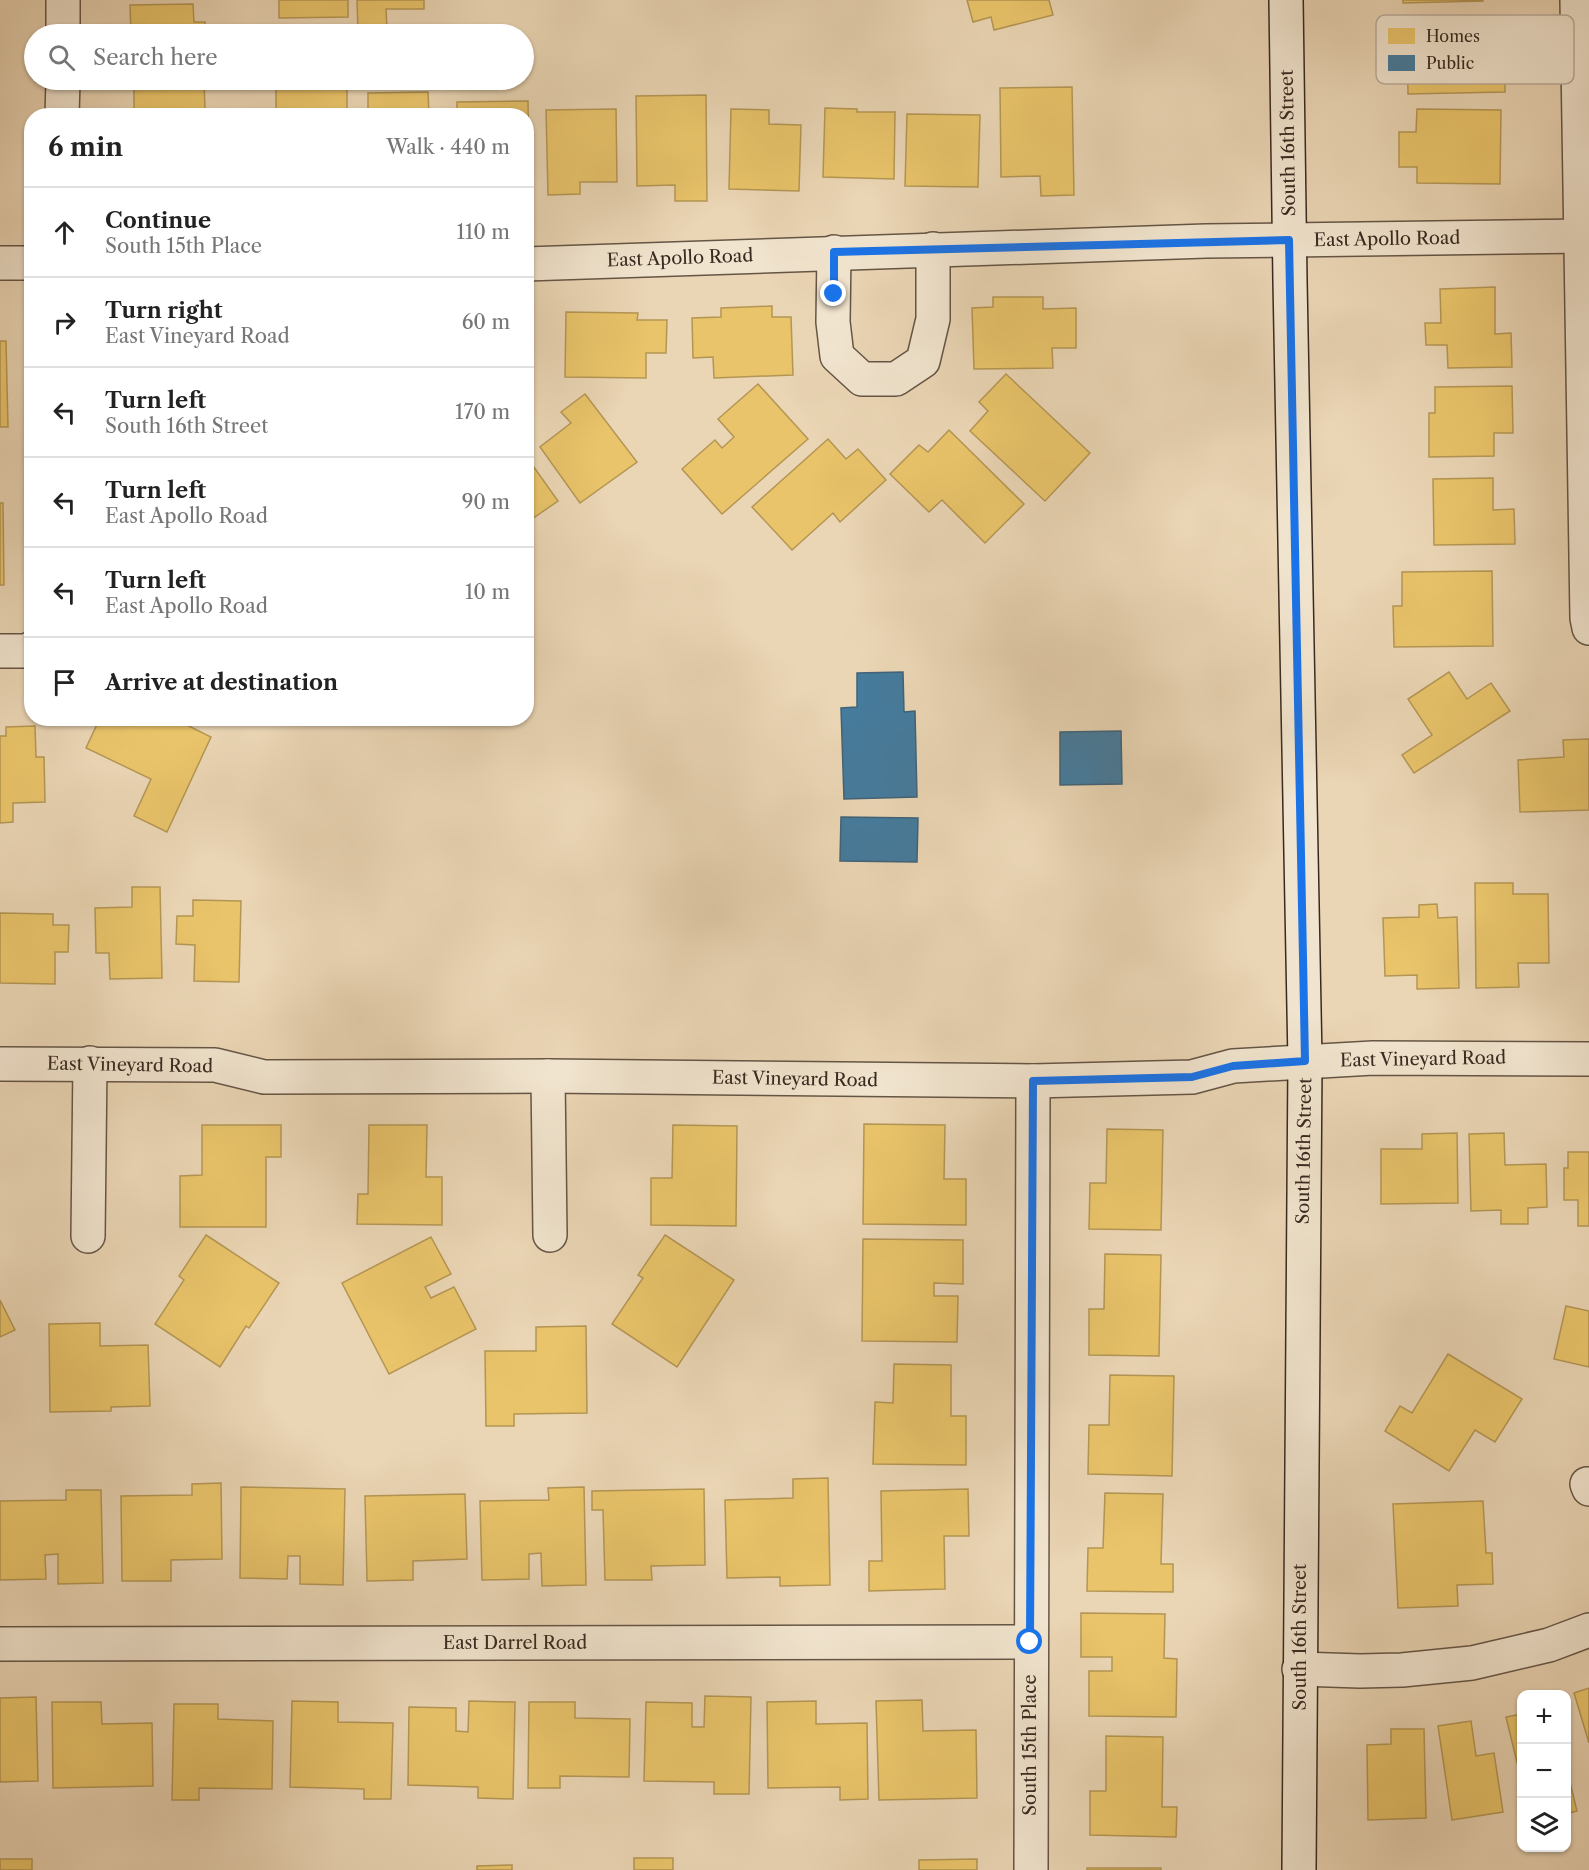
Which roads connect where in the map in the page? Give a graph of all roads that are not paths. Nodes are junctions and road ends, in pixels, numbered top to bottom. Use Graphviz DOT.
graph roads {
  1 [pos="63,0"];
  2 [pos="1286,0"];
  3 [pos="1577,0"];
  4 [pos="63,24"];
  5 [pos="63,90"];
  6 [pos="62,108"];
  7 [pos="1585,236"];
  8 [pos="1289,240"];
  9 [pos="933,249"];
  10 [pos="834,252"];
  11 [pos="0,263"];
  12 [pos="24,263"];
  13 [pos="534,264"];
  14 [pos="1589,628"];
  15 [pos="0,651"];
  16 [pos="24,651"];
  17 [pos="1589,1059"];
  18 [pos="1305,1061"];
  19 [pos="90,1063"];
  20 [pos="0,1064"];
  21 [pos="548,1076"];
  22 [pos="1033,1081"];
  23 [pos="550,1235"];
  24 [pos="88,1236"];
  25 [pos="1589,1630"];
  26 [pos="1030,1642"];
  27 [pos="0,1644"];
  28 [pos="1299,1670"];
  29 [pos="1031,1870"];
  30 [pos="1299,1870"];
  1 -- 4 [label="street"];
  2 -- 8 [label="street, South 16th Street"];
  3 -- 7 [label="street"];
  5 -- 6 [label="street"];
  7 -- 8 [label="street, East Apollo Road"];
  7 -- 14 [label="street"];
  8 -- 9 [label="street, East Apollo Road"];
  8 -- 18 [label="street, South 16th Street"];
  9 -- 10 [label="street, East Apollo Road"];
  9 -- 10 [label="street"];
  10 -- 13 [label="street, East Apollo Road"];
  11 -- 12 [label="street"];
  15 -- 16 [label="street"];
  17 -- 18 [label="street, East Vineyard Road"];
  18 -- 22 [label="street, East Vineyard Road"];
  18 -- 28 [label="street, South 16th Street"];
  19 -- 20 [label="street, East Vineyard Road"];
  19 -- 21 [label="street, East Vineyard Road"];
  19 -- 24 [label="street"];
  21 -- 22 [label="street, East Vineyard Road"];
  21 -- 23 [label="street"];
  22 -- 26 [label="street, South 15th Place"];
  25 -- 28 [label="street"];
  26 -- 27 [label="street, East Darrel Road"];
  26 -- 29 [label="street, South 15th Place"];
  28 -- 30 [label="street, South 16th Street"];
}
